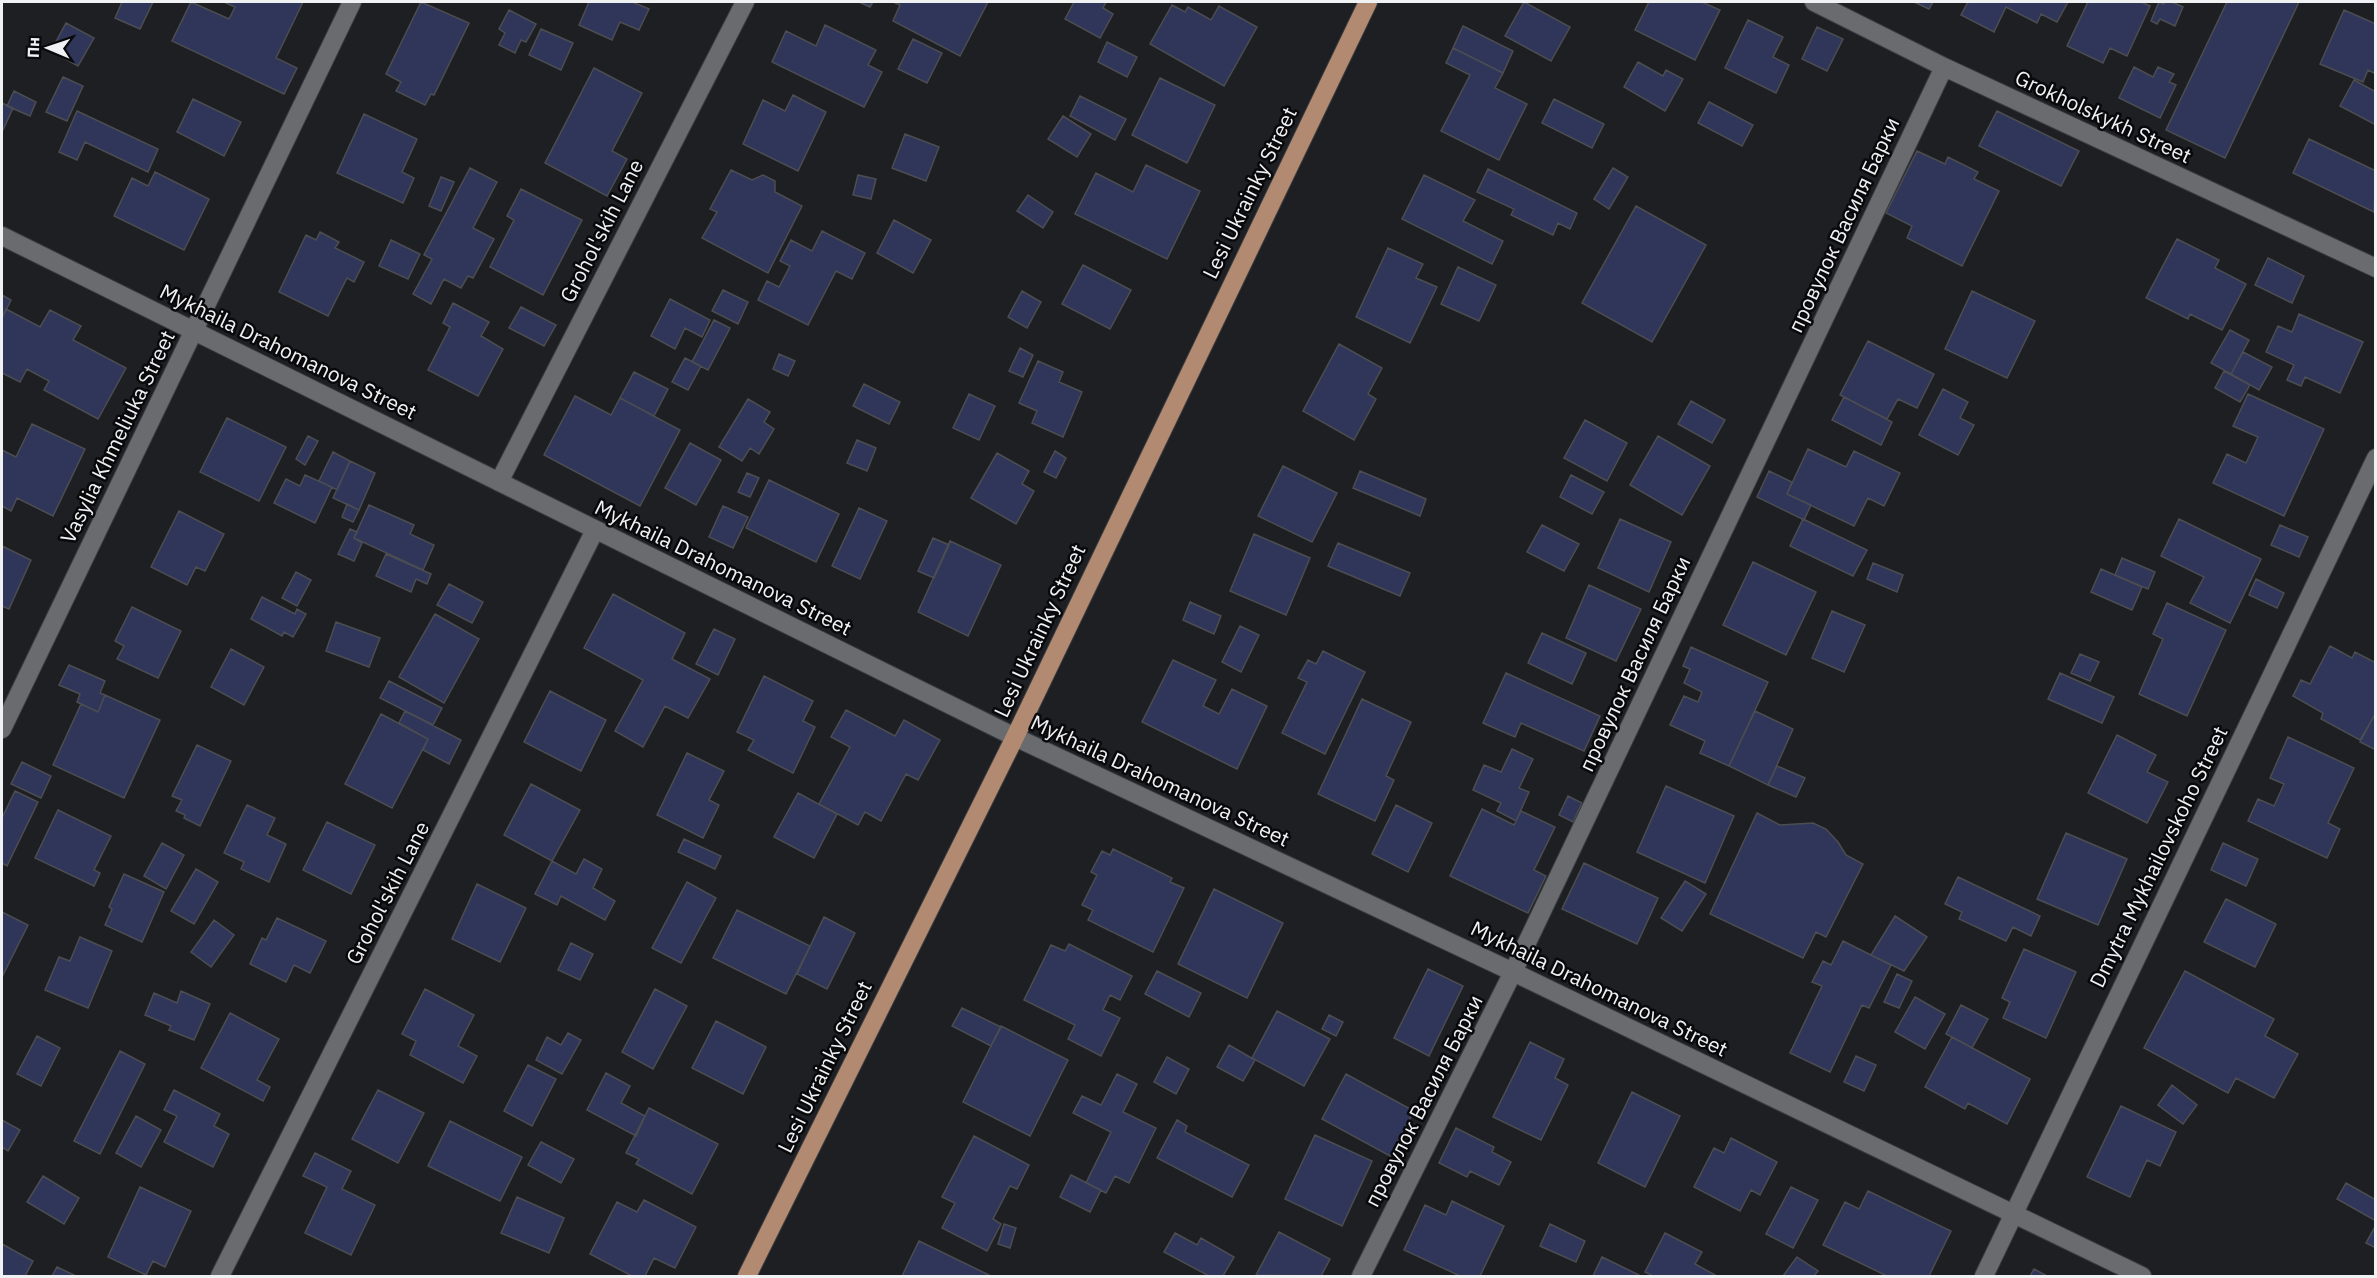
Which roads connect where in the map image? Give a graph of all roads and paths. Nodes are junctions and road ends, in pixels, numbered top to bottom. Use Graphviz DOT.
graph roads {
  1 [pos="352,2"];
  2 [pos="745,2"];
  3 [pos="1368,2"];
  4 [pos="1814,2"];
  5 [pos="1944,68"];
  6 [pos="2,236"];
  7 [pos="2376,268"];
  8 [pos="194,331"];
  9 [pos="2376,458"];
  10 [pos="499,482"];
  11 [pos="595,530"];
  12 [pos="2,729"];
  13 [pos="1015,737"];
  14 [pos="1513,972"];
  15 [pos="2014,1214"];
  16 [pos="220,1276"];
  17 [pos="747,1276"];
  18 [pos="1361,1276"];
  19 [pos="1984,1276"];
  20 [pos="2142,1276"];
  1 -- 8 [label="street, Vasylia Khmeliuka Street"];
  2 -- 10 [label="street, Grohol'skih Lane"];
  3 -- 13 [label="main road, Lesi Ukrainky Street"];
  4 -- 5 [label="street, Grokholskykh Street"];
  5 -- 7 [label="street, Grokholskykh Street"];
  5 -- 14 [label="street, провулок Василя Барки"];
  6 -- 8 [label="street, Mykhaila Drahomanova Street"];
  8 -- 10 [label="street, Mykhaila Drahomanova Street"];
  8 -- 12 [label="street, Vasylia Khmeliuka Street"];
  9 -- 15 [label="street, Dmytra Mykhailovskoho Street"];
  10 -- 11 [label="street, Mykhaila Drahomanova Street"];
  11 -- 13 [label="street, Mykhaila Drahomanova Street"];
  11 -- 16 [label="street, Grohol'skih Lane"];
  13 -- 14 [label="street, Mykhaila Drahomanova Street"];
  13 -- 17 [label="main road, Lesi Ukrainky Street"];
  14 -- 15 [label="street, Mykhaila Drahomanova Street"];
  14 -- 18 [label="street, провулок Василя Барки"];
  15 -- 19 [label="street, Dmytra Mykhailovskoho Street"];
  15 -- 20 [label="street, Mykhaila Drahomanova Street"];
}
